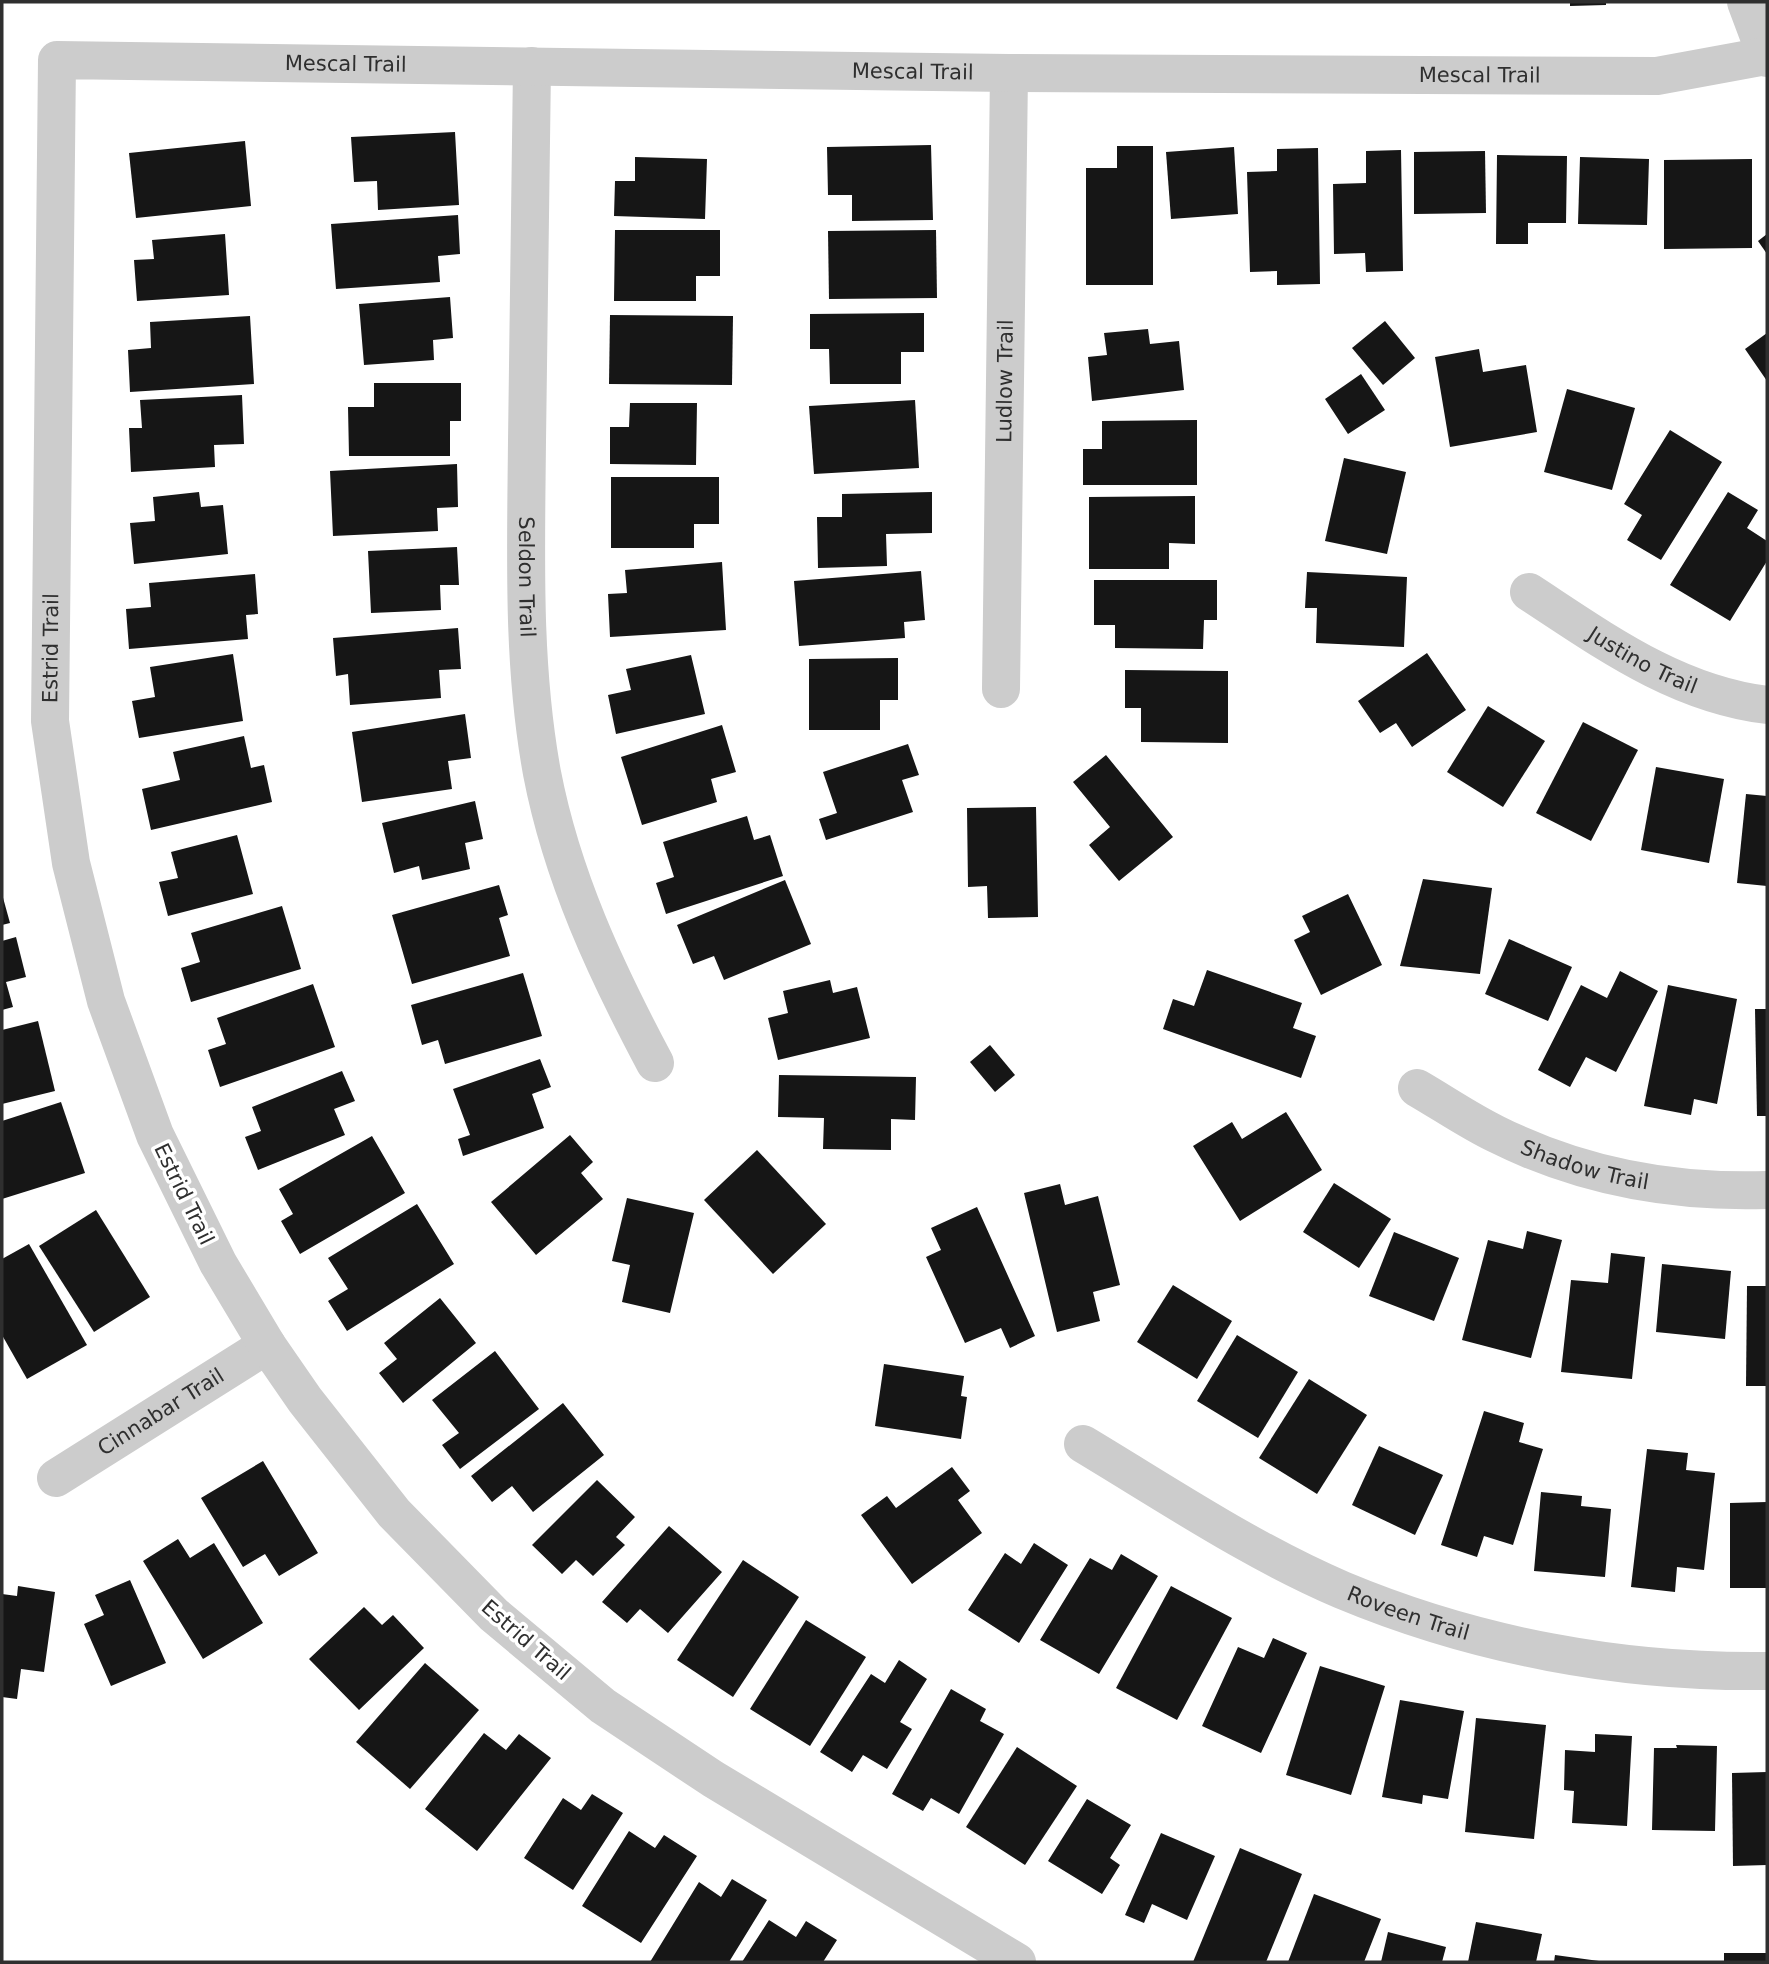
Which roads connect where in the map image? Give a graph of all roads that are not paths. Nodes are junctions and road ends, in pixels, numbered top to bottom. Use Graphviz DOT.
graph roads {
  1 [pos="1746,2"];
  2 [pos="1766,57"];
  3 [pos="57,60"];
  4 [pos="532,66"];
  5 [pos="1009,73"];
  6 [pos="1529,592"];
  7 [pos="1001,690"];
  8 [pos="1767,705"];
  9 [pos="655,1063"];
  10 [pos="1417,1088"];
  11 [pos="1767,1190"];
  12 [pos="267,1345"];
  13 [pos="1083,1444"];
  14 [pos="56,1478"];
  15 [pos="1767,1671"];
  16 [pos="1017,1962"];
  1 -- 2 [label="street"];
  2 -- 5 [label="street, Mescal Trail"];
  3 -- 4 [label="street, Mescal Trail"];
  3 -- 12 [label="street, Estrid Trail"];
  4 -- 5 [label="street, Mescal Trail"];
  4 -- 9 [label="street, Seldon Trail"];
  5 -- 7 [label="street, Ludlow Trail"];
  6 -- 8 [label="street, Justino Trail"];
  10 -- 11 [label="street, Shadow Trail"];
  12 -- 14 [label="street, Cinnabar Trail"];
  12 -- 16 [label="street, Estrid Trail"];
  13 -- 15 [label="street, Roveen Trail"];
}
